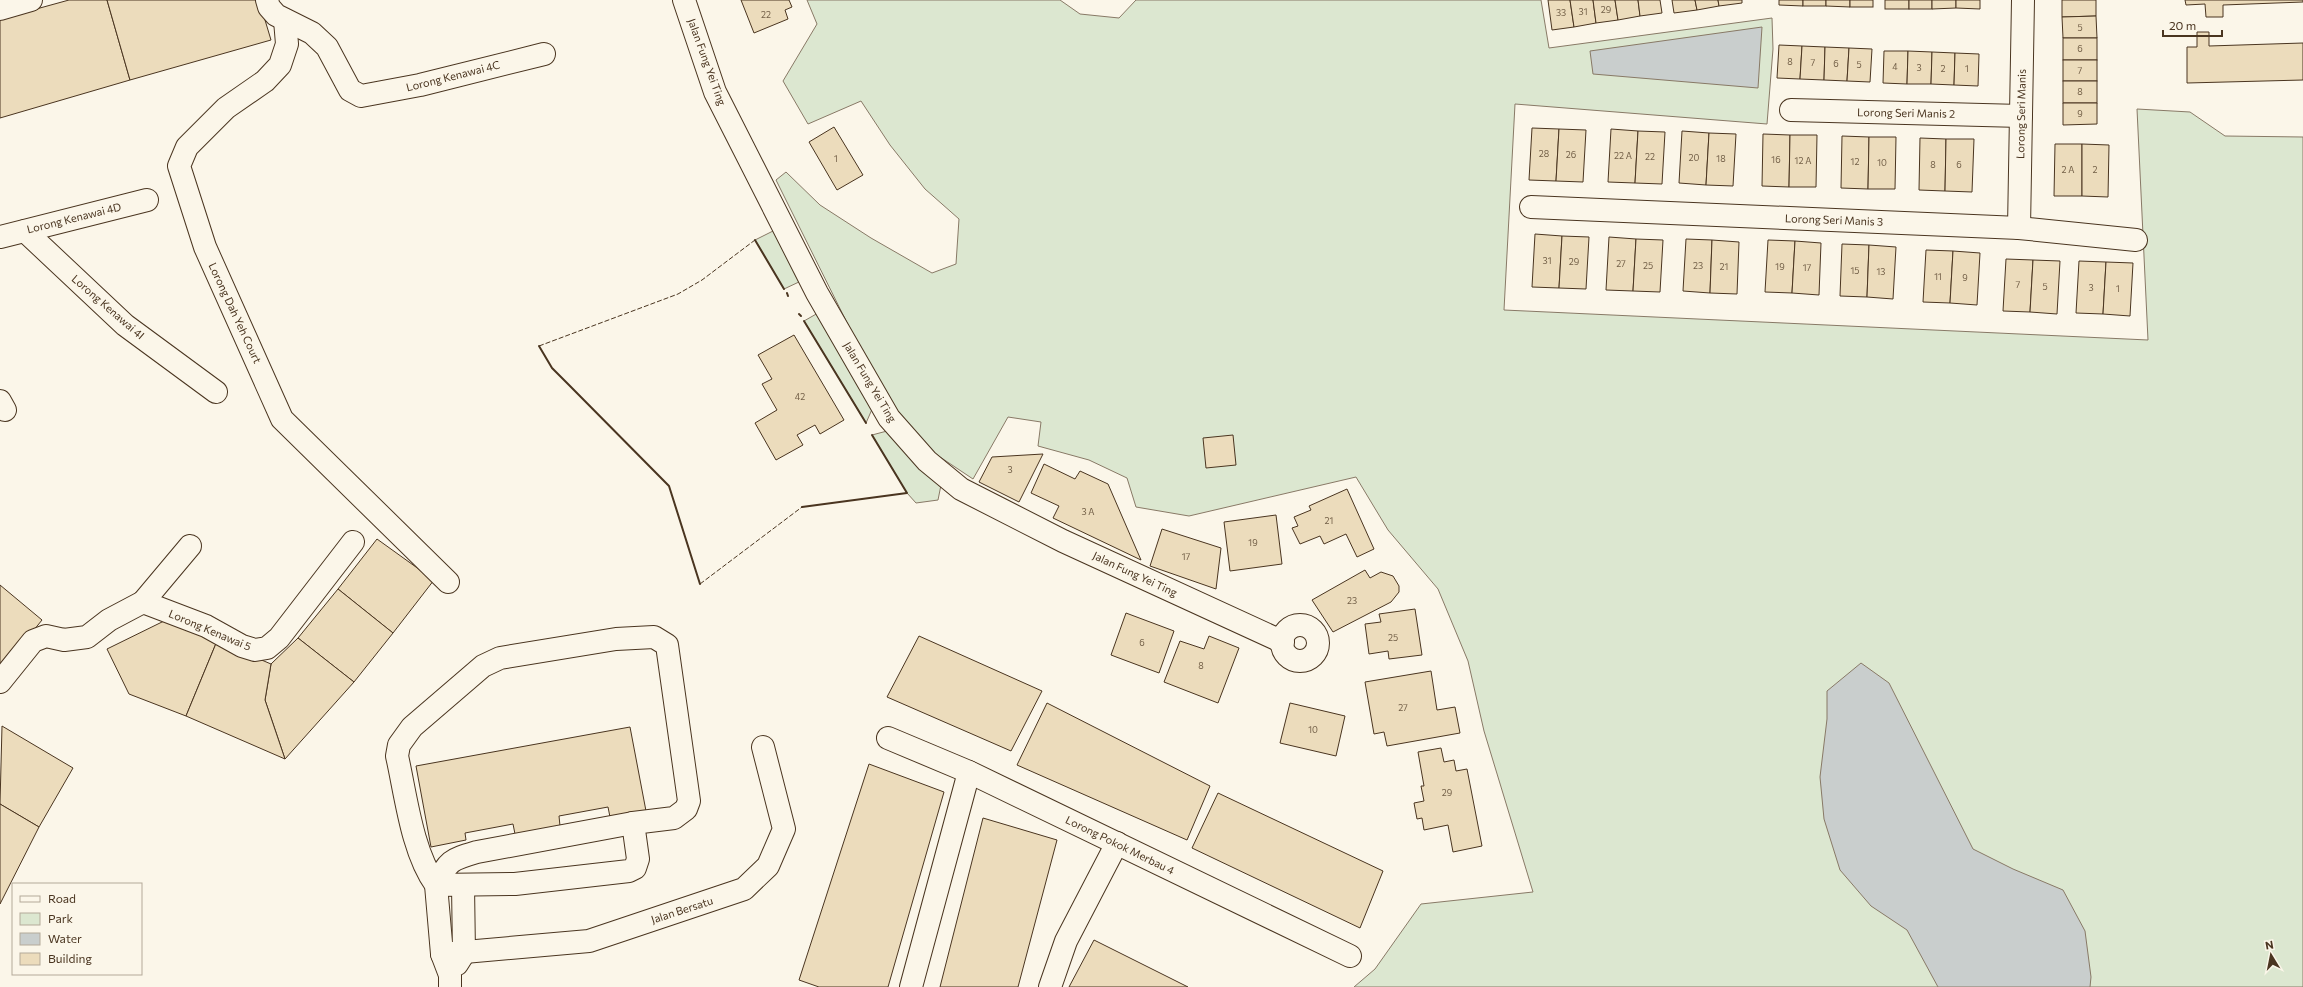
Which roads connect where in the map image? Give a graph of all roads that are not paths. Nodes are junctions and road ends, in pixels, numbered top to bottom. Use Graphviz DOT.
graph roads {
  1 [pos="31,0"];
  2 [pos="267,0"];
  3 [pos="684,0"];
  4 [pos="2024,0"];
  5 [pos="0,8"];
  6 [pos="285,20"];
  7 [pos="544,54"];
  8 [pos="1791,110"];
  9 [pos="2022,116"];
  10 [pos="147,200"];
  11 [pos="1531,207"];
  12 [pos="2019,228"];
  13 [pos="25,231"];
  14 [pos="0,237"];
  15 [pos="2136,240"];
  16 [pos="216,392"];
  17 [pos="354,542"];
  18 [pos="190,546"];
  19 [pos="448,582"];
  20 [pos="143,602"];
  21 [pos="1283,642"];
  22 [pos="0,682"];
  23 [pos="888,738"];
  24 [pos="763,747"];
  25 [pos="968,772"];
  26 [pos="633,823"];
  27 [pos="1117,844"];
  28 [pos="436,885"];
  29 [pos="463,886"];
  30 [pos="453,954"];
  31 [pos="1350,956"];
  32 [pos="450,981"];
  33 [pos="911,987"];
  34 [pos="1050,987"];
  1 -- 5 [label="street"];
  2 -- 6 [label="street"];
  3 -- 21 [label="street, Jalan Fung Yei Ting"];
  4 -- 9 [label="street, Lorong Seri Manis"];
  6 -- 7 [label="street, Lorong Kenawai 4C"];
  6 -- 19 [label="street, Lorong Dah Yeh Court"];
  8 -- 9 [label="street, Lorong Seri Manis 2"];
  9 -- 12 [label="street, Lorong Seri Manis"];
  10 -- 13 [label="street, Lorong Kenawai 4D"];
  11 -- 12 [label="street, Lorong Seri Manis 3"];
  12 -- 15 [label="street, Lorong Seri Manis 3"];
  13 -- 14 [label="street, Lorong Kenawai 4D"];
  13 -- 16 [label="street, Lorong Kenawai 4I"];
  17 -- 20 [label="street, Lorong Kenawai 5"];
  18 -- 20 [label="street"];
  20 -- 22 [label="street"];
  23 -- 25 [label="street, Lorong Pokok Merbau 4"];
  24 -- 30 [label="street, Jalan Bersatu"];
  25 -- 27 [label="street, Lorong Pokok Merbau 4"];
  25 -- 33 [label="street"];
  26 -- 28 [label="street"];
  26 -- 28 [label="street"];
  26 -- 29 [label="street"];
  27 -- 31 [label="street, Lorong Pokok Merbau 4"];
  27 -- 34 [label="street"];
  28 -- 29 [label="street"];
  28 -- 30 [label="street"];
  29 -- 30 [label="street"];
  30 -- 32 [label="street"];
}
